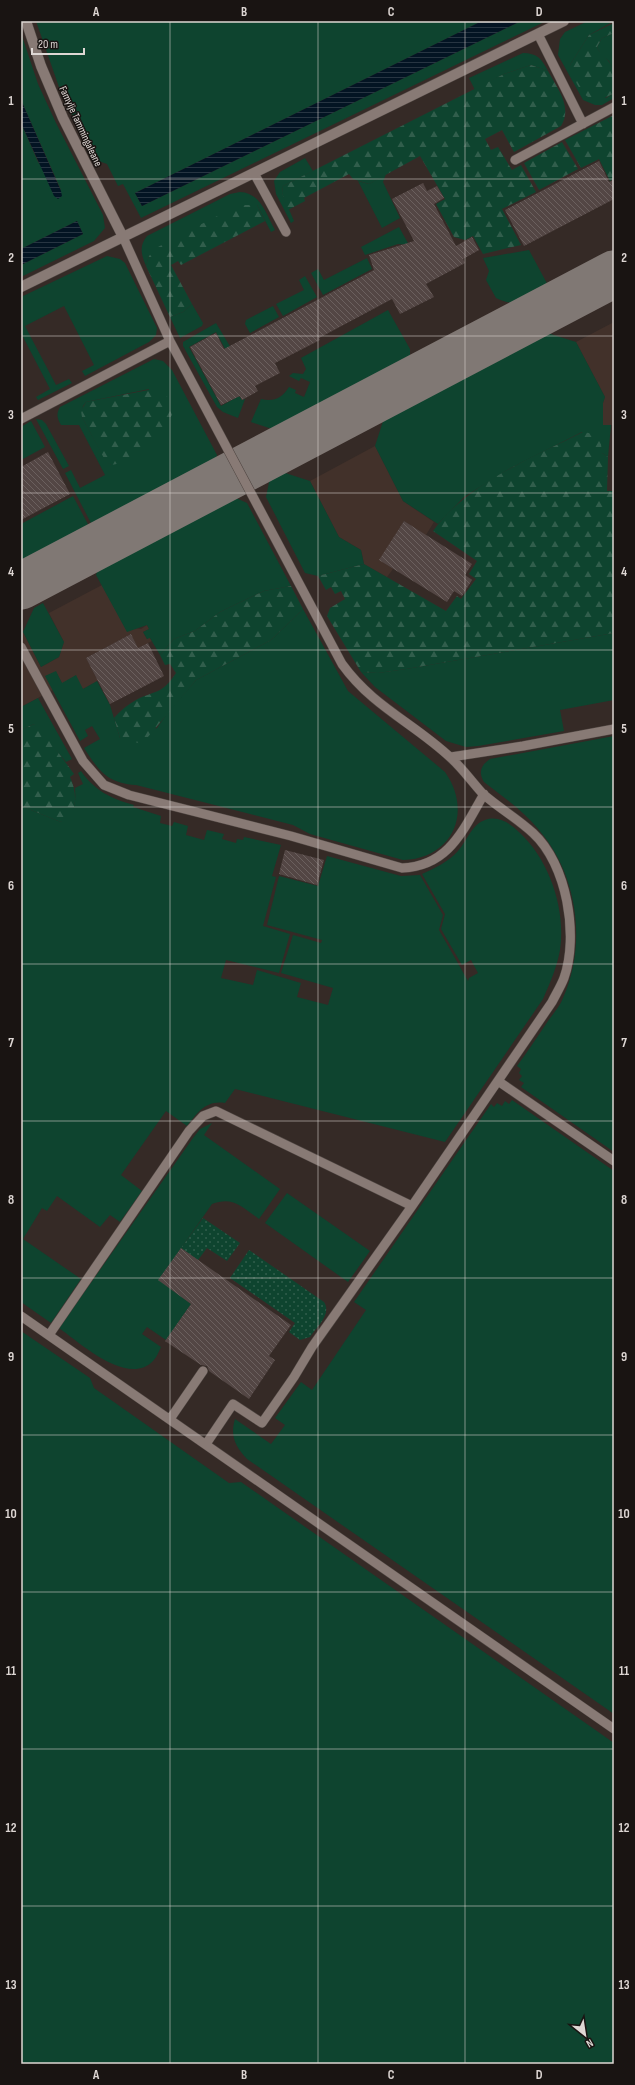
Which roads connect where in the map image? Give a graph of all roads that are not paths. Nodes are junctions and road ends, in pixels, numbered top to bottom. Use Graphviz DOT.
graph roads {
  1 [pos="26,21"];
  2 [pos="564,21"];
  3 [pos="538,34"];
  4 [pos="614,107"];
  5 [pos="583,124"];
  6 [pos="515,160"];
  7 [pos="254,173"];
  8 [pos="286,232"];
  9 [pos="123,237"];
  10 [pos="21,288"];
  11 [pos="170,341"];
  12 [pos="21,419"];
  13 [pos="21,647"];
  14 [pos="614,729"];
  15 [pos="451,758"];
  16 [pos="484,794"];
  17 [pos="498,1081"];
  18 [pos="614,1161"];
  19 [pos="412,1206"];
  20 [pos="21,1316"];
  21 [pos="48,1335"];
  22 [pos="203,1371"];
  23 [pos="170,1419"];
  24 [pos="206,1444"];
  25 [pos="614,1729"];
  1 -- 9 [label="street, Famylje Tammingaleane"];
  2 -- 3 [label="street"];
  3 -- 5 [label="lane"];
  3 -- 7 [label="street"];
  4 -- 5 [label="lane"];
  5 -- 6 [label="lane"];
  7 -- 8 [label="lane"];
  7 -- 9 [label="street"];
  9 -- 10 [label="street"];
  9 -- 11 [label="lane"];
  11 -- 12 [label="lane"];
  11 -- 15 [label="lane"];
  13 -- 16 [label="lane"];
  14 -- 15 [label="lane"];
  15 -- 16 [label="lane"];
  16 -- 17 [label="lane"];
  17 -- 18 [label="lane"];
  17 -- 19 [label="lane"];
  19 -- 21 [label="lane"];
  19 -- 24 [label="lane"];
  20 -- 21 [label="lane"];
  21 -- 23 [label="lane"];
  22 -- 23 [label="lane"];
  23 -- 24 [label="lane"];
  24 -- 25 [label="lane"];
}
